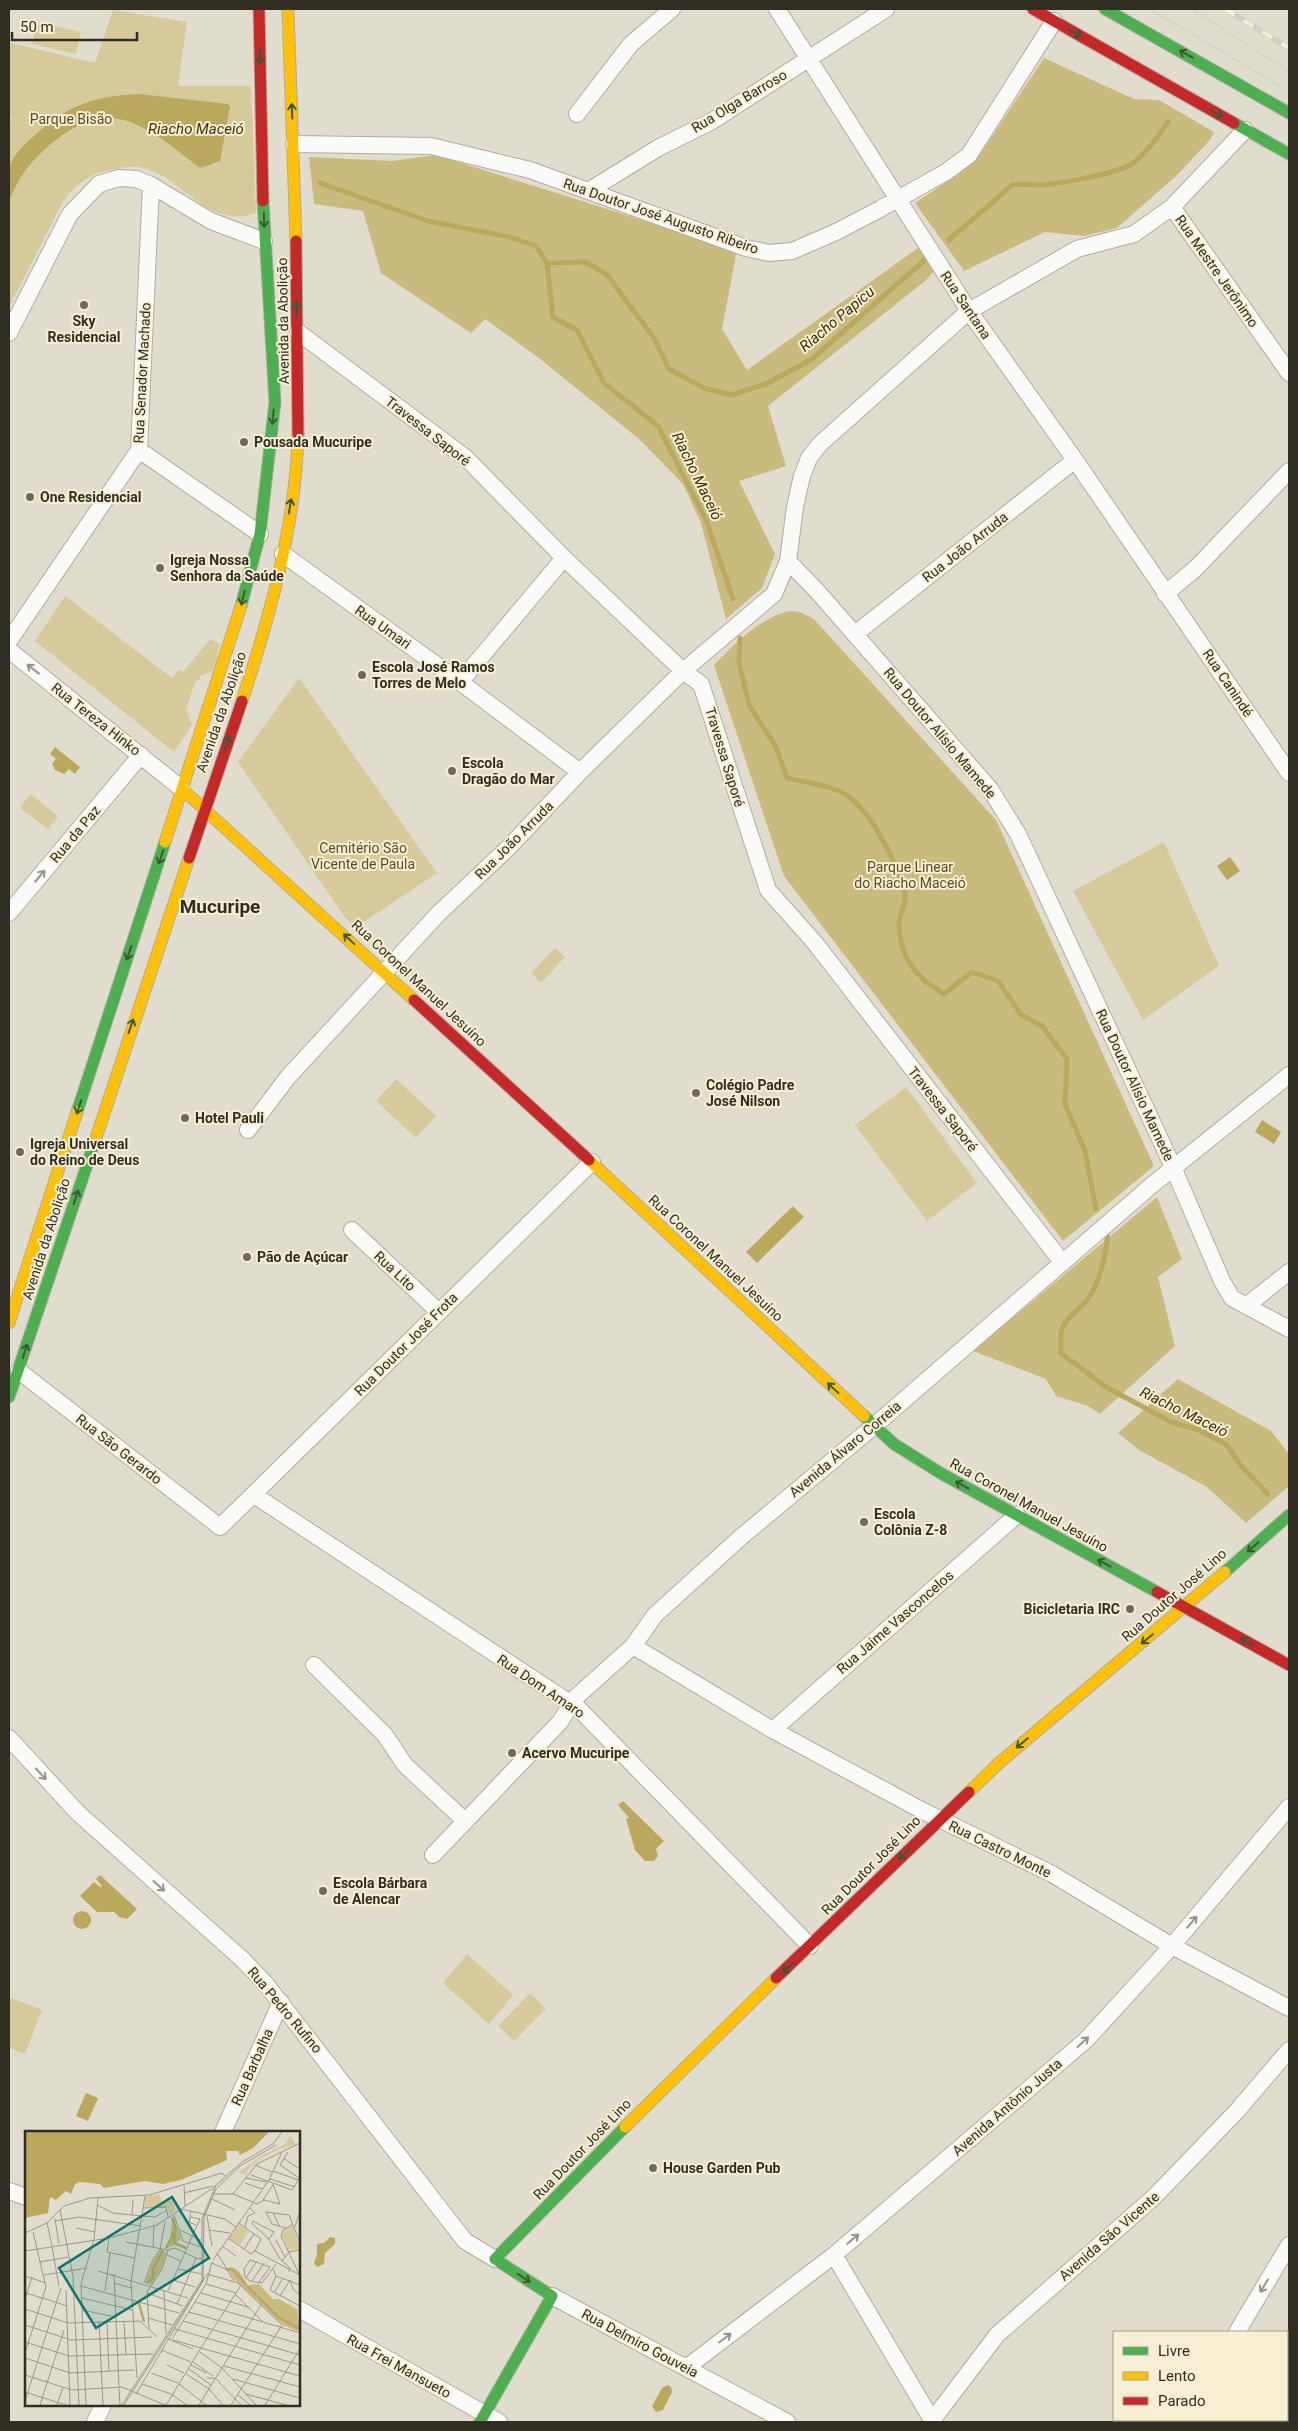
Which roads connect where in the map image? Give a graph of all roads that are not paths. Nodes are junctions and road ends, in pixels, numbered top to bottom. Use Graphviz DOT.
graph roads {
  1 [pos="259,9"];
  2 [pos="288,9"];
  3 [pos="670,9"];
  4 [pos="777,9"];
  5 [pos="886,9"];
  6 [pos="1033,9"];
  7 [pos="1105,9"];
  8 [pos="1054,21"];
  9 [pos="810,58"];
  10 [pos="1289,113"];
  11 [pos="577,114"];
  12 [pos="1246,130"];
  13 [pos="294,144"];
  14 [pos="1289,154"];
  15 [pos="151,185"];
  16 [pos="590,190"];
  17 [pos="897,199"];
  18 [pos="1172,207"];
  19 [pos="264,241"];
  20 [pos="970,311"];
  21 [pos="298,332"];
  22 [pos="9,333"];
  23 [pos="1289,373"];
  24 [pos="285,441"];
  25 [pos="139,450"];
  26 [pos="1075,460"];
  27 [pos="1289,471"];
  28 [pos="260,534"];
  29 [pos="282,554"];
  30 [pos="564,558"];
  31 [pos="788,561"];
  32 [pos="1165,594"];
  33 [pos="855,634"];
  34 [pos="9,641"];
  35 [pos="9,650"];
  36 [pos="683,671"];
  37 [pos="460,682"];
  38 [pos="141,755"];
  39 [pos="580,772"];
  40 [pos="1289,773"];
  41 [pos="182,789"];
  42 [pos="204,809"];
  43 [pos="9,913"];
  44 [pos="385,972"];
  45 [pos="112,1045"];
  46 [pos="1289,1075"];
  47 [pos="248,1130"];
  48 [pos="592,1162"];
  49 [pos="1173,1167"];
  50 [pos="352,1230"];
  51 [pos="1062,1262"];
  52 [pos="1289,1272"];
  53 [pos="1246,1306"];
  54 [pos="438,1312"];
  55 [pos="9,1323"];
  56 [pos="1289,1329"];
  57 [pos="14,1365"];
  58 [pos="9,1397"];
  59 [pos="874,1426"];
  60 [pos="254,1495"];
  61 [pos="1017,1515"];
  62 [pos="1289,1515"];
  63 [pos="220,1527"];
  64 [pos="1184,1607"];
  65 [pos="633,1646"];
  66 [pos="314,1665"];
  67 [pos="1289,1665"];
  68 [pos="572,1705"];
  69 [pos="774,1730"];
  70 [pos="9,1738"];
  71 [pos="1289,1807"];
  72 [pos="939,1819"];
  73 [pos="464,1820"];
  74 [pos="433,1854"];
  75 [pos="810,1946"];
  76 [pos="1172,1946"];
  77 [pos="281,2002"];
  78 [pos="1289,2008"];
  79 [pos="1289,2050"];
  80 [pos="223,2131"];
  81 [pos="9,2191"];
  82 [pos="25,2197"];
  83 [pos="1289,2244"];
  84 [pos="834,2255"];
  85 [pos="495,2259"];
  86 [pos="552,2296"];
  87 [pos="300,2310"];
  88 [pos="1241,2331"];
  89 [pos="686,2368"];
  90 [pos="103,2406"];
  91 [pos="482,2418"];
  92 [pos="932,2421"];
  93 [pos="95,2422"];
  94 [pos="499,2422"];
  95 [pos="787,2422"];
  1 -- 19 [label="main road, Avenida da Abolição, one-way"];
  13 -- 2 [label="main road, Avenida da Abolição, one-way"];
  3 -- 11 [label="street"];
  4 -- 9 [label="street, Rua Santana"];
  5 -- 9 [label="street, Rua Olga Barroso"];
  6 -- 8 [label="main road"];
  10 -- 7 [label="main road, one-way"];
  8 -- 12 [label="main road, one-way"];
  8 -- 17 [label="street, Rua Doutor José Augusto Ribeiro"];
  9 -- 16 [label="street, Rua Olga Barroso"];
  9 -- 17 [label="street, Rua Santana"];
  12 -- 14 [label="main road"];
  12 -- 18 [label="street, Rua Mestre Jerônimo"];
  13 -- 16 [label="street, Rua Doutor José Augusto Ribeiro"];
  21 -- 13 [label="main road, Avenida da Abolição, one-way"];
  15 -- 19 [label="street"];
  15 -- 22 [label="street"];
  15 -- 25 [label="street, Rua Senador Machado"];
  16 -- 17 [label="street, Rua Doutor José Augusto Ribeiro"];
  17 -- 20 [label="street, Rua Santana"];
  18 -- 20 [label="street"];
  18 -- 23 [label="street, Rua Mestre Jerônimo"];
  19 -- 24 [label="main road, Avenida da Abolição, one-way"];
  20 -- 26 [label="street, Rua Santana"];
  20 -- 31 [label="street"];
  21 -- 24 [label="main road, Avenida da Abolição"];
  21 -- 30 [label="street, Travessa Saporé"];
  24 -- 28 [label="main road, Avenida da Abolição"];
  29 -- 24 [label="main road, Avenida da Abolição, one-way"];
  25 -- 28 [label="street"];
  25 -- 34 [label="street, Rua Senador Machado"];
  26 -- 32 [label="street, Rua Santana"];
  26 -- 33 [label="street, Rua João Arruda"];
  27 -- 32 [label="street"];
  28 -- 41 [label="main road, Avenida da Abolição, one-way"];
  29 -- 37 [label="street, Rua Umari"];
  42 -- 29 [label="main road, Avenida da Abolição, one-way"];
  30 -- 36 [label="street, Travessa Saporé"];
  30 -- 37 [label="street"];
  31 -- 33 [label="street, Rua Doutor Alísio Mamede"];
  31 -- 36 [label="street, Rua João Arruda"];
  32 -- 40 [label="street, Rua Canindé"];
  33 -- 49 [label="street, Rua Doutor Alísio Mamede"];
  38 -- 35 [label="street, Rua Tereza Hinko, one-way"];
  36 -- 39 [label="street, Rua João Arruda"];
  36 -- 51 [label="street, Travessa Saporé"];
  37 -- 39 [label="street, Rua Umari"];
  38 -- 41 [label="street, Rua Tereza Hinko"];
  43 -- 38 [label="street, Rua da Paz, one-way"];
  39 -- 44 [label="street, Rua João Arruda"];
  41 -- 42 [label="main road, Rua Coronel Manuel Jesuíno"];
  41 -- 45 [label="main road, Avenida da Abolição, one-way"];
  44 -- 42 [label="main road, Rua Coronel Manuel Jesuíno, one-way"];
  45 -- 42 [label="main road, Avenida da Abolição, one-way"];
  44 -- 47 [label="street, Rua João Arruda"];
  44 -- 48 [label="main road, Rua Coronel Manuel Jesuíno"];
  45 -- 55 [label="main road, Avenida da Abolição, one-way"];
  57 -- 45 [label="main road, Avenida da Abolição, one-way"];
  46 -- 49 [label="street, Avenida Álvaro Correia"];
  48 -- 54 [label="street, Rua Doutor José Frota"];
  59 -- 48 [label="main road, Rua Coronel Manuel Jesuíno, one-way"];
  49 -- 51 [label="street, Avenida Álvaro Correia"];
  49 -- 53 [label="street, Rua Doutor Alísio Mamede"];
  50 -- 54 [label="street, Rua Lito"];
  51 -- 59 [label="street, Avenida Álvaro Correia"];
  52 -- 53 [label="street"];
  53 -- 56 [label="street, Rua Doutor Alísio Mamede"];
  54 -- 60 [label="street, Rua Doutor José Frota"];
  57 -- 58 [label="main road, Avenida da Abolição"];
  57 -- 63 [label="street, Rua São Gerardo"];
  61 -- 59 [label="main road, Rua Coronel Manuel Jesuíno, one-way"];
  59 -- 65 [label="street, Avenida Álvaro Correia"];
  60 -- 63 [label="street, Rua Doutor José Frota"];
  60 -- 68 [label="street, Rua Dom Amaro"];
  64 -- 61 [label="main road, Rua Coronel Manuel Jesuíno, one-way"];
  61 -- 69 [label="street, Rua Jaime Vasconcelos"];
  62 -- 64 [label="main road, Rua Doutor José Lino, one-way"];
  67 -- 64 [label="main road, Rua Coronel Manuel Jesuíno, one-way"];
  64 -- 72 [label="main road, Rua Doutor José Lino, one-way"];
  65 -- 68 [label="street, Avenida Álvaro Correia"];
  65 -- 69 [label="street, Rua Castro Monte"];
  66 -- 73 [label="street"];
  68 -- 73 [label="street, Avenida Álvaro Correia"];
  68 -- 75 [label="street, Rua Dom Amaro"];
  69 -- 72 [label="street, Rua Castro Monte"];
  70 -- 77 [label="street, Rua Pedro Rufino, one-way"];
  76 -- 71 [label="street, Avenida Antônio Justa, one-way"];
  72 -- 75 [label="main road, Rua Doutor José Lino, one-way"];
  72 -- 76 [label="street, Rua Castro Monte"];
  73 -- 74 [label="street, Avenida Álvaro Correia"];
  75 -- 85 [label="main road, Rua Doutor José Lino, one-way"];
  76 -- 78 [label="street, Rua Castro Monte"];
  84 -- 76 [label="street, Avenida Antônio Justa, one-way"];
  77 -- 80 [label="street, Rua Barbalha"];
  77 -- 85 [label="street, Rua Pedro Rufino"];
  79 -- 92 [label="street, Avenida São Vicente"];
  81 -- 82 [label="street"];
  83 -- 88 [label="street, one-way"];
  89 -- 84 [label="street, Avenida Antônio Justa, one-way"];
  84 -- 92 [label="street"];
  85 -- 86 [label="main road, Rua Delmiro Gouveia, one-way"];
  86 -- 89 [label="street, Rua Delmiro Gouveia"];
  86 -- 91 [label="main road"];
  87 -- 91 [label="street, Rua Frei Mansueto"];
  89 -- 95 [label="street, Rua Delmiro Gouveia"];
  90 -- 93 [label="street"];
  91 -- 94 [label="street, Rua Frei Mansueto"];
}
